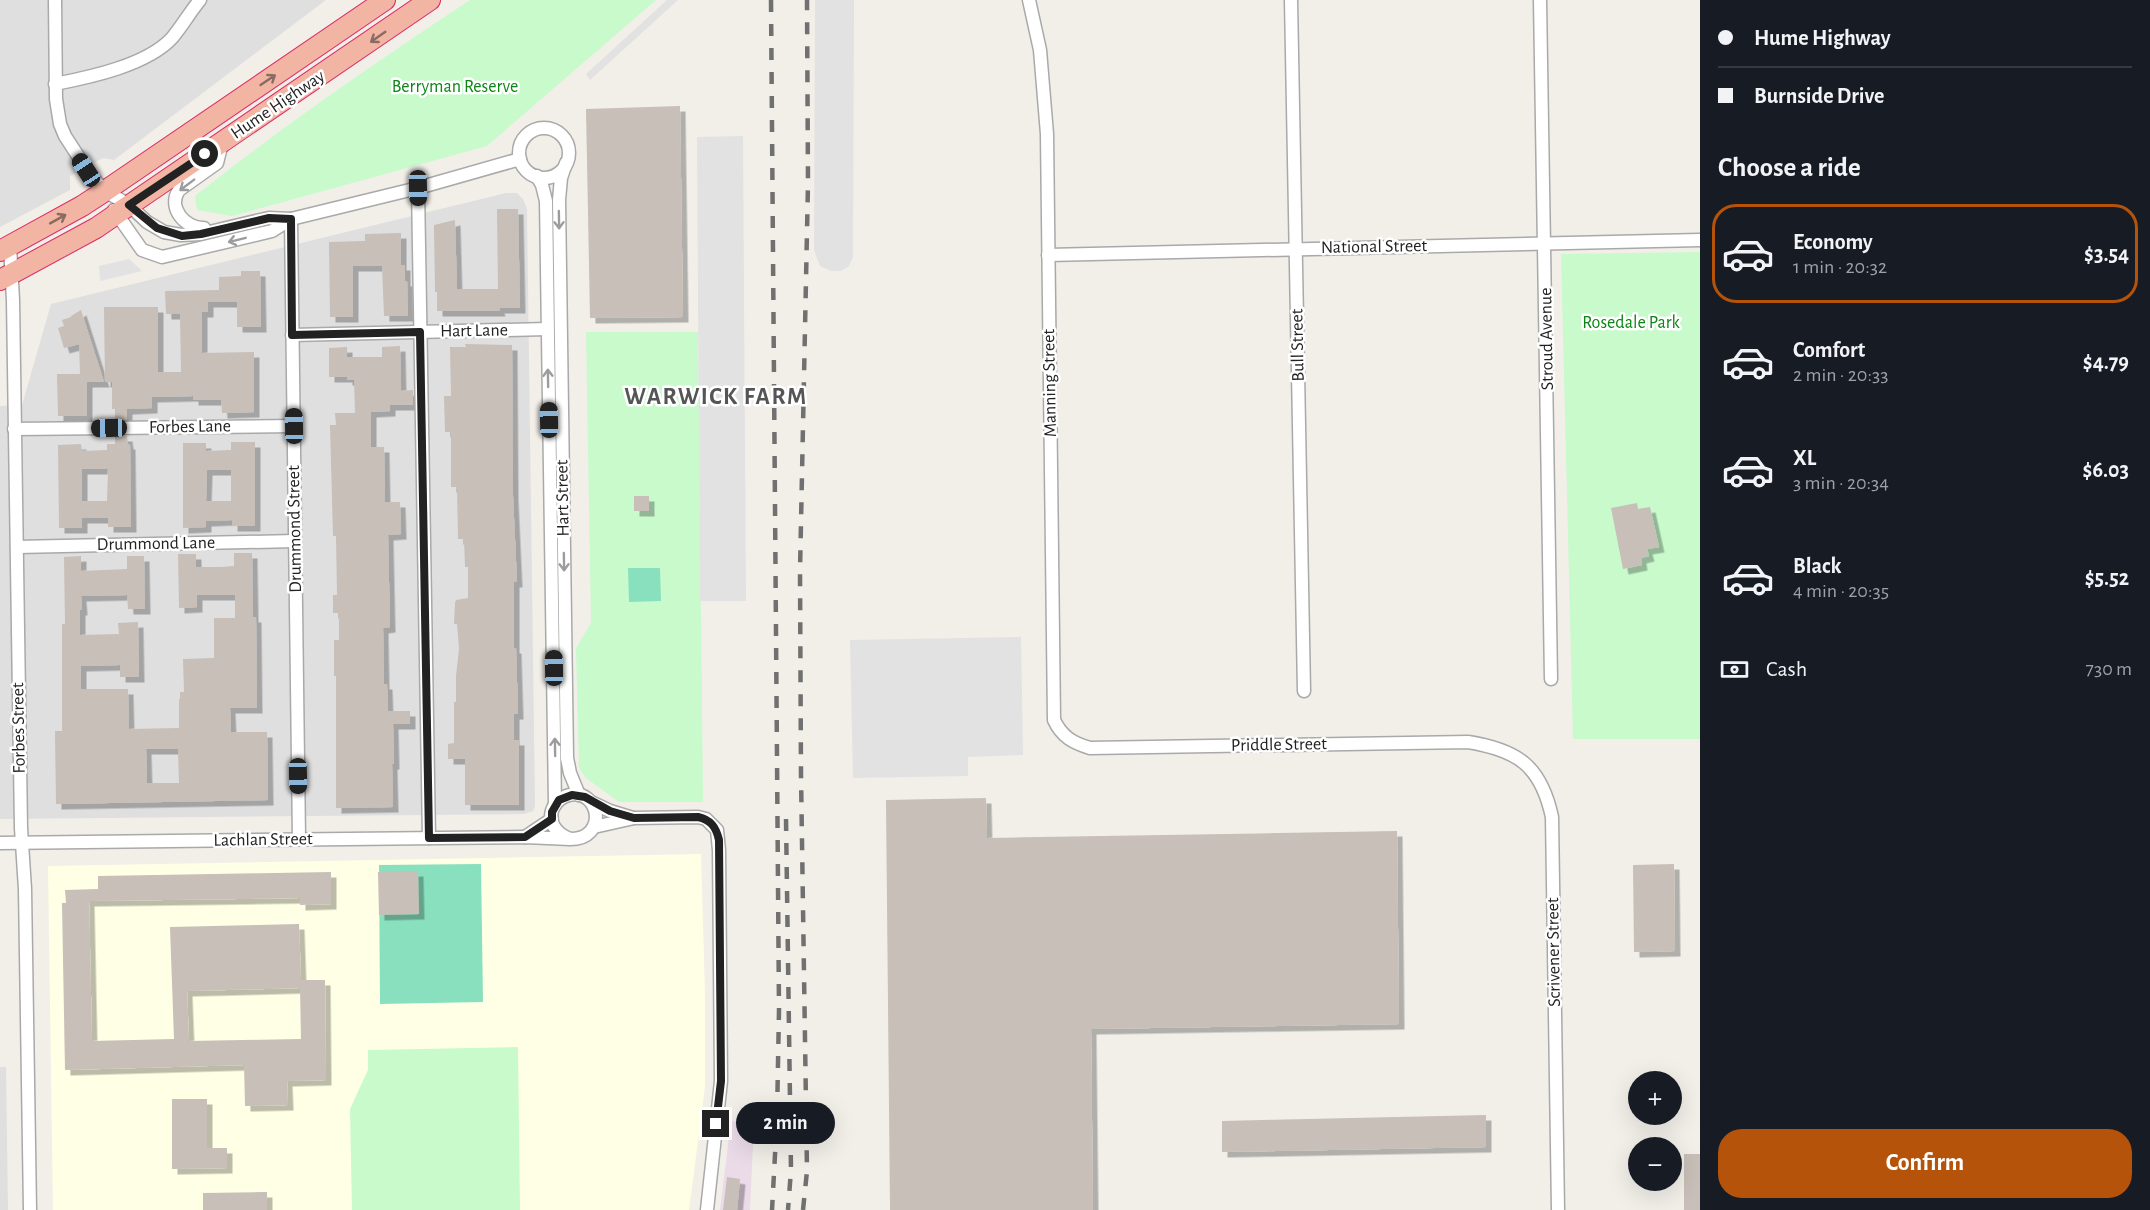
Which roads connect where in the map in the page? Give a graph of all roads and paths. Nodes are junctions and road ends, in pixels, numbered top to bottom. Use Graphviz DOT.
graph roads {
  1 [pos="55,0"];
  2 [pos="200,0"];
  3 [pos="385,0"];
  4 [pos="430,0"];
  5 [pos="1029,0"];
  6 [pos="1291,0"];
  7 [pos="1540,0"];
  8 [pos="55,84"];
  9 [pos="222,142"];
  10 [pos="519,159"];
  11 [pos="566,163"];
  12 [pos="537,176"];
  13 [pos="418,188"];
  14 [pos="105,191"];
  15 [pos="122,209"];
  16 [pos="291,219"];
  17 [pos="238,225"];
  18 [pos="1700,240"];
  19 [pos="1545,244"];
  20 [pos="5,248"];
  21 [pos="1296,248"];
  22 [pos="1048,255"];
  23 [pos="6,278"];
  24 [pos="547,329"];
  25 [pos="420,332"];
  26 [pos="292,335"];
  27 [pos="294,426"];
  28 [pos="14,429"];
  29 [pos="295,541"];
  30 [pos="17,547"];
  31 [pos="1551,679"];
  32 [pos="1304,691"];
  33 [pos="1468,741"];
  34 [pos="1090,748"];
  35 [pos="579,795"];
  36 [pos="591,802"];
  37 [pos="555,805"];
  38 [pos="634,818"];
  39 [pos="552,819"];
  40 [pos="594,827"];
  41 [pos="525,837"];
  42 [pos="429,838"];
  43 [pos="299,839"];
  44 [pos="570,839"];
  45 [pos="0,843"];
  46 [pos="22,843"];
  47 [pos="30,1210"];
  48 [pos="707,1210"];
  49 [pos="1558,1210"];
  1 -- 8 [label="street"];
  2 -- 8 [label="street"];
  14 -- 3 [label="highway, Hume Highway, one-way"];
  4 -- 9 [label="highway, Hume Highway, one-way"];
  5 -- 22 [label="street, Manning Street"];
  6 -- 21 [label="street, Bull Street"];
  7 -- 19 [label="street, Stroud Avenue"];
  8 -- 14 [label="street"];
  9 -- 15 [label="highway, Hume Highway"];
  9 -- 17 [label="street, one-way"];
  10 -- 11 [label="street"];
  10 -- 12 [label="street"];
  10 -- 13 [label="street"];
  11 -- 12 [label="street"];
  11 -- 35 [label="street, Hart Street, one-way"];
  12 -- 24 [label="street, Hart Street"];
  13 -- 16 [label="street"];
  13 -- 25 [label="street"];
  14 -- 15 [label="street"];
  20 -- 14 [label="highway, Hume Highway, one-way"];
  16 -- 15 [label="street, one-way"];
  15 -- 17 [label="street"];
  15 -- 23 [label="highway, Hume Highway"];
  16 -- 17 [label="street"];
  16 -- 26 [label="street, Drummond Street"];
  18 -- 19 [label="street, National Street"];
  19 -- 21 [label="street, National Street"];
  19 -- 31 [label="street, Stroud Avenue"];
  20 -- 23 [label="street, Forbes Street"];
  21 -- 22 [label="street, National Street"];
  21 -- 32 [label="street, Bull Street"];
  22 -- 34 [label="street, Manning Street"];
  23 -- 28 [label="street, Forbes Street"];
  24 -- 25 [label="street, Hart Lane"];
  37 -- 24 [label="street, Hart Street, one-way"];
  25 -- 26 [label="street, Hart Lane"];
  25 -- 42 [label="street"];
  26 -- 27 [label="street, Drummond Street"];
  27 -- 28 [label="street, Forbes Lane"];
  27 -- 29 [label="street, Drummond Street"];
  28 -- 30 [label="street, Forbes Street"];
  29 -- 30 [label="street, Drummond Lane"];
  29 -- 43 [label="street, Drummond Street"];
  30 -- 46 [label="street, Forbes Street"];
  33 -- 34 [label="street, Priddle Street"];
  33 -- 49 [label="street, Scrivener Street"];
  35 -- 36 [label="street"];
  35 -- 37 [label="street"];
  36 -- 38 [label="street"];
  36 -- 40 [label="street"];
  37 -- 39 [label="street"];
  38 -- 40 [label="street"];
  38 -- 48 [label="street"];
  39 -- 41 [label="street"];
  39 -- 44 [label="street"];
  40 -- 44 [label="street"];
  41 -- 42 [label="street, Lachlan Street"];
  41 -- 44 [label="street"];
  42 -- 43 [label="street, Lachlan Street"];
  43 -- 46 [label="street, Lachlan Street"];
  45 -- 46 [label="street, Lachlan Street"];
  46 -- 47 [label="street, Forbes Street"];
}
